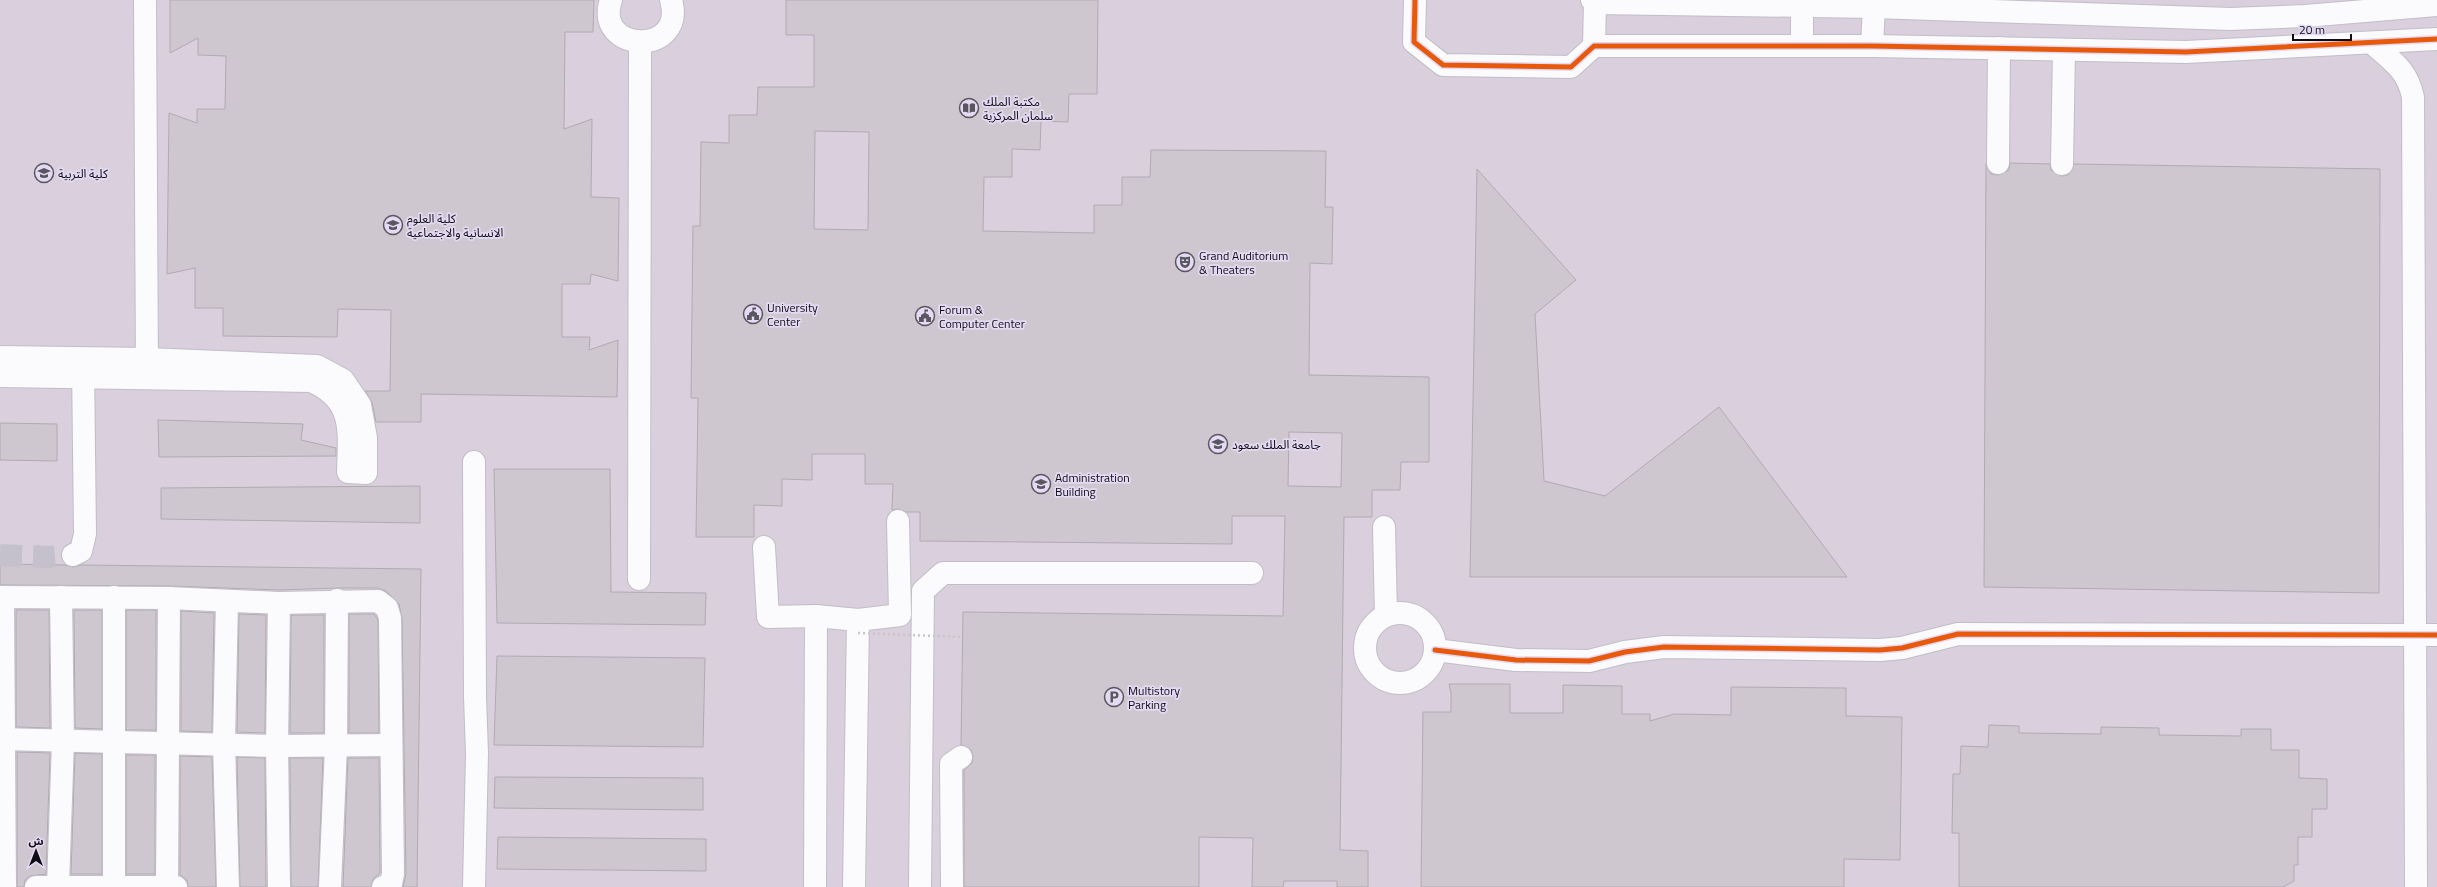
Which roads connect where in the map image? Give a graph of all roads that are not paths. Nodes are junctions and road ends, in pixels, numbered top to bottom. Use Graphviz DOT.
graph roads {
  1 [pos="145,0"];
  2 [pos="611,0"];
  3 [pos="671,0"];
  4 [pos="1415,0"];
  5 [pos="1594,1"];
  6 [pos="2437,5"];
  7 [pos="1802,7"];
  8 [pos="1874,7"];
  9 [pos="2437,39"];
  10 [pos="640,42"];
  11 [pos="2372,43"];
  12 [pos="1594,46"];
  13 [pos="1802,46"];
  14 [pos="1872,46"];
  15 [pos="1999,48"];
  16 [pos="2064,50"];
  17 [pos="1998,163"];
  18 [pos="2062,164"];
  19 [pos="0,357"];
  20 [pos="84,368"];
  21 [pos="147,369"];
  22 [pos="0,376"];
  23 [pos="474,462"];
  24 [pos="357,472"];
  25 [pos="898,521"];
  26 [pos="1384,527"];
  27 [pos="764,547"];
  28 [pos="73,555"];
  29 [pos="1252,573"];
  30 [pos="639,579"];
  31 [pos="61,596"];
  32 [pos="1,597"];
  33 [pos="114,597"];
  34 [pos="168,598"];
  35 [pos="337,600"];
  36 [pos="227,601"];
  37 [pos="279,603"];
  38 [pos="1386,615"];
  39 [pos="816,616"];
  40 [pos="858,627"];
  41 [pos="2437,635"];
  42 [pos="2415,636"];
  43 [pos="1435,650"];
  44 [pos="2,738"];
  45 [pos="63,741"];
  46 [pos="116,742"];
  47 [pos="224,743"];
  48 [pos="166,745"];
  49 [pos="391,745"];
  50 [pos="277,746"];
  51 [pos="336,746"];
  52 [pos="961,756"];
  53 [pos="58,886"];
  54 [pos="114,886"];
  55 [pos="5,887"];
  56 [pos="36,887"];
  57 [pos="167,887"];
  58 [pos="176,887"];
  59 [pos="228,887"];
  60 [pos="279,887"];
  61 [pos="330,887"];
  62 [pos="383,887"];
  63 [pos="474,887"];
  64 [pos="815,887"];
  65 [pos="854,887"];
  66 [pos="920,887"];
  67 [pos="952,887"];
  68 [pos="2416,887"];
  1 -- 21 [label="street"];
  2 -- 10 [label="street"];
  3 -- 10 [label="street"];
  4 -- 12 [label="street"];
  5 -- 7 [label="street"];
  5 -- 12 [label="street"];
  6 -- 8 [label="street"];
  7 -- 8 [label="street"];
  7 -- 13 [label="street"];
  8 -- 14 [label="street"];
  9 -- 11 [label="street"];
  10 -- 30 [label="street"];
  11 -- 16 [label="street"];
  11 -- 42 [label="street"];
  12 -- 13 [label="street"];
  13 -- 14 [label="street"];
  14 -- 15 [label="street"];
  15 -- 16 [label="street"];
  15 -- 17 [label="street"];
  16 -- 18 [label="street"];
  19 -- 20 [label="street"];
  20 -- 21 [label="street"];
  20 -- 22 [label="street"];
  20 -- 28 [label="street"];
  21 -- 24 [label="street"];
  23 -- 63 [label="street"];
  25 -- 40 [label="street"];
  26 -- 38 [label="street"];
  27 -- 39 [label="street"];
  29 -- 66 [label="street"];
  31 -- 32 [label="street"];
  31 -- 33 [label="street"];
  31 -- 45 [label="street"];
  32 -- 44 [label="street"];
  33 -- 34 [label="street"];
  33 -- 46 [label="street"];
  34 -- 36 [label="street"];
  34 -- 48 [label="street"];
  35 -- 37 [label="street"];
  35 -- 49 [label="street"];
  35 -- 51 [label="street"];
  36 -- 37 [label="street"];
  36 -- 47 [label="street"];
  37 -- 50 [label="street"];
  38 -- 43 [label="street"];
  38 -- 43 [label="street"];
  39 -- 40 [label="street"];
  39 -- 64 [label="street"];
  40 -- 65 [label="street"];
  41 -- 42 [label="street"];
  42 -- 43 [label="street"];
  42 -- 68 [label="street"];
  44 -- 45 [label="street"];
  44 -- 55 [label="street"];
  45 -- 46 [label="street"];
  45 -- 53 [label="street"];
  46 -- 48 [label="street"];
  46 -- 54 [label="street"];
  47 -- 48 [label="street"];
  47 -- 50 [label="street"];
  47 -- 59 [label="street"];
  48 -- 57 [label="street"];
  49 -- 51 [label="street"];
  49 -- 62 [label="street"];
  50 -- 51 [label="street"];
  50 -- 60 [label="street"];
  51 -- 61 [label="street"];
  52 -- 67 [label="street"];
  53 -- 54 [label="street"];
  53 -- 56 [label="street"];
  54 -- 57 [label="street"];
  57 -- 58 [label="street"];
}
